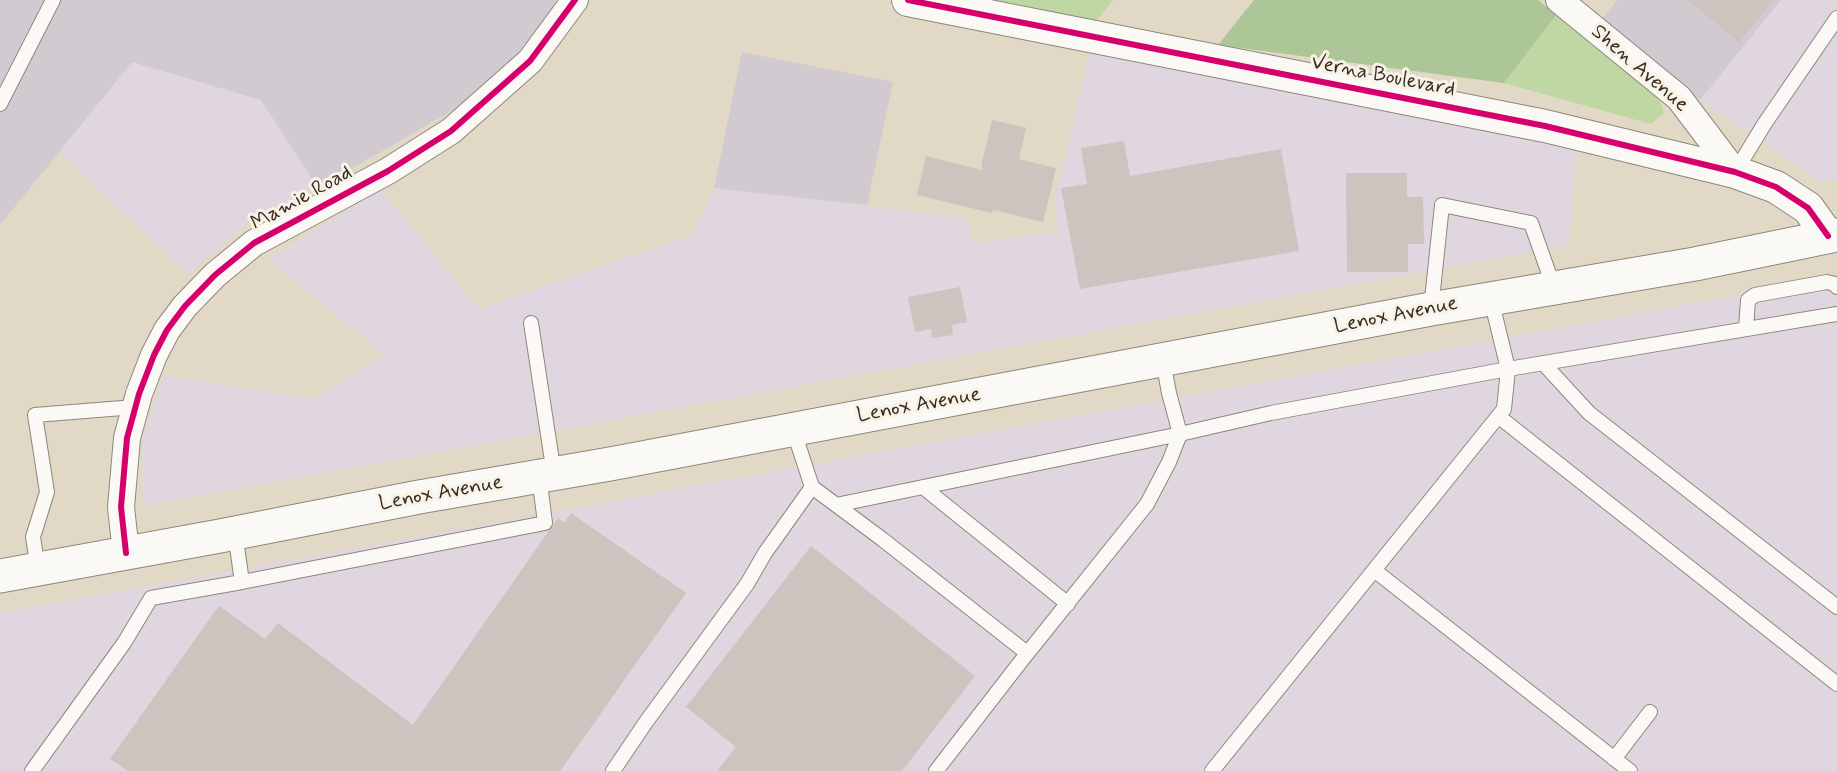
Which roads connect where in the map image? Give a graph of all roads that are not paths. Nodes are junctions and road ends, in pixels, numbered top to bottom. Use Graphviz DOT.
graph roads {
  1 [pos="53,0"];
  2 [pos="575,0"];
  3 [pos="908,0"];
  4 [pos="1559,0"];
  5 [pos="1837,18"];
  6 [pos="0,104"];
  7 [pos="1735,172"];
  8 [pos="1833,236"];
  9 [pos="1837,287"];
  10 [pos="1554,288"];
  11 [pos="1491,299"];
  12 [pos="1431,309"];
  13 [pos="1837,314"];
  14 [pos="531,323"];
  15 [pos="1746,329"];
  16 [pos="1163,361"];
  17 [pos="1543,363"];
  18 [pos="1508,369"];
  19 [pos="135,407"];
  20 [pos="1498,416"];
  21 [pos="793,429"];
  22 [pos="1180,434"];
  23 [pos="546,475"];
  24 [pos="812,487"];
  25 [pos="923,487"];
  26 [pos="836,505"];
  27 [pos="235,533"];
  28 [pos="126,553"];
  29 [pos="38,569"];
  30 [pos="1374,570"];
  31 [pos="0,576"];
  32 [pos="242,582"];
  33 [pos="1068,604"];
  34 [pos="1837,607"];
  35 [pos="1028,653"];
  36 [pos="1837,684"];
  37 [pos="1650,712"];
  38 [pos="1614,759"];
  39 [pos="32,771"];
  40 [pos="613,771"];
  41 [pos="936,771"];
  42 [pos="1212,771"];
  43 [pos="1630,771"];
  1 -- 6 [label="lane"];
  2 -- 19 [label="street, Mamie Road"];
  3 -- 7 [label="street, Verna Boulevard"];
  4 -- 7 [label="street, Shen Avenue"];
  5 -- 7 [label="lane"];
  7 -- 8 [label="street, Verna Boulevard"];
  8 -- 10 [label="main road, Lenox Avenue"];
  9 -- 15 [label="lane"];
  10 -- 11 [label="main road, Lenox Avenue"];
  10 -- 12 [label="lane"];
  11 -- 12 [label="main road, Lenox Avenue"];
  11 -- 18 [label="lane"];
  12 -- 16 [label="main road, Lenox Avenue"];
  13 -- 15 [label="lane"];
  14 -- 23 [label="lane"];
  15 -- 17 [label="lane"];
  16 -- 21 [label="main road, Lenox Avenue"];
  16 -- 22 [label="lane"];
  17 -- 18 [label="lane"];
  17 -- 34 [label="lane"];
  18 -- 20 [label="lane"];
  18 -- 22 [label="lane"];
  19 -- 28 [label="street, Mamie Road"];
  19 -- 29 [label="lane"];
  20 -- 30 [label="lane"];
  20 -- 36 [label="lane"];
  21 -- 23 [label="main road, Lenox Avenue"];
  21 -- 24 [label="lane"];
  22 -- 25 [label="lane"];
  22 -- 33 [label="lane"];
  23 -- 27 [label="main road, Lenox Avenue"];
  23 -- 32 [label="lane"];
  24 -- 26 [label="lane"];
  24 -- 40 [label="lane"];
  25 -- 26 [label="lane"];
  25 -- 33 [label="lane"];
  26 -- 35 [label="lane"];
  27 -- 28 [label="main road, Lenox Avenue"];
  27 -- 32 [label="lane"];
  28 -- 29 [label="main road, Lenox Avenue"];
  29 -- 31 [label="main road, Lenox Avenue"];
  30 -- 38 [label="lane"];
  30 -- 42 [label="lane"];
  32 -- 39 [label="lane"];
  33 -- 35 [label="lane"];
  35 -- 41 [label="lane"];
  37 -- 38 [label="lane"];
  38 -- 43 [label="lane"];
}
